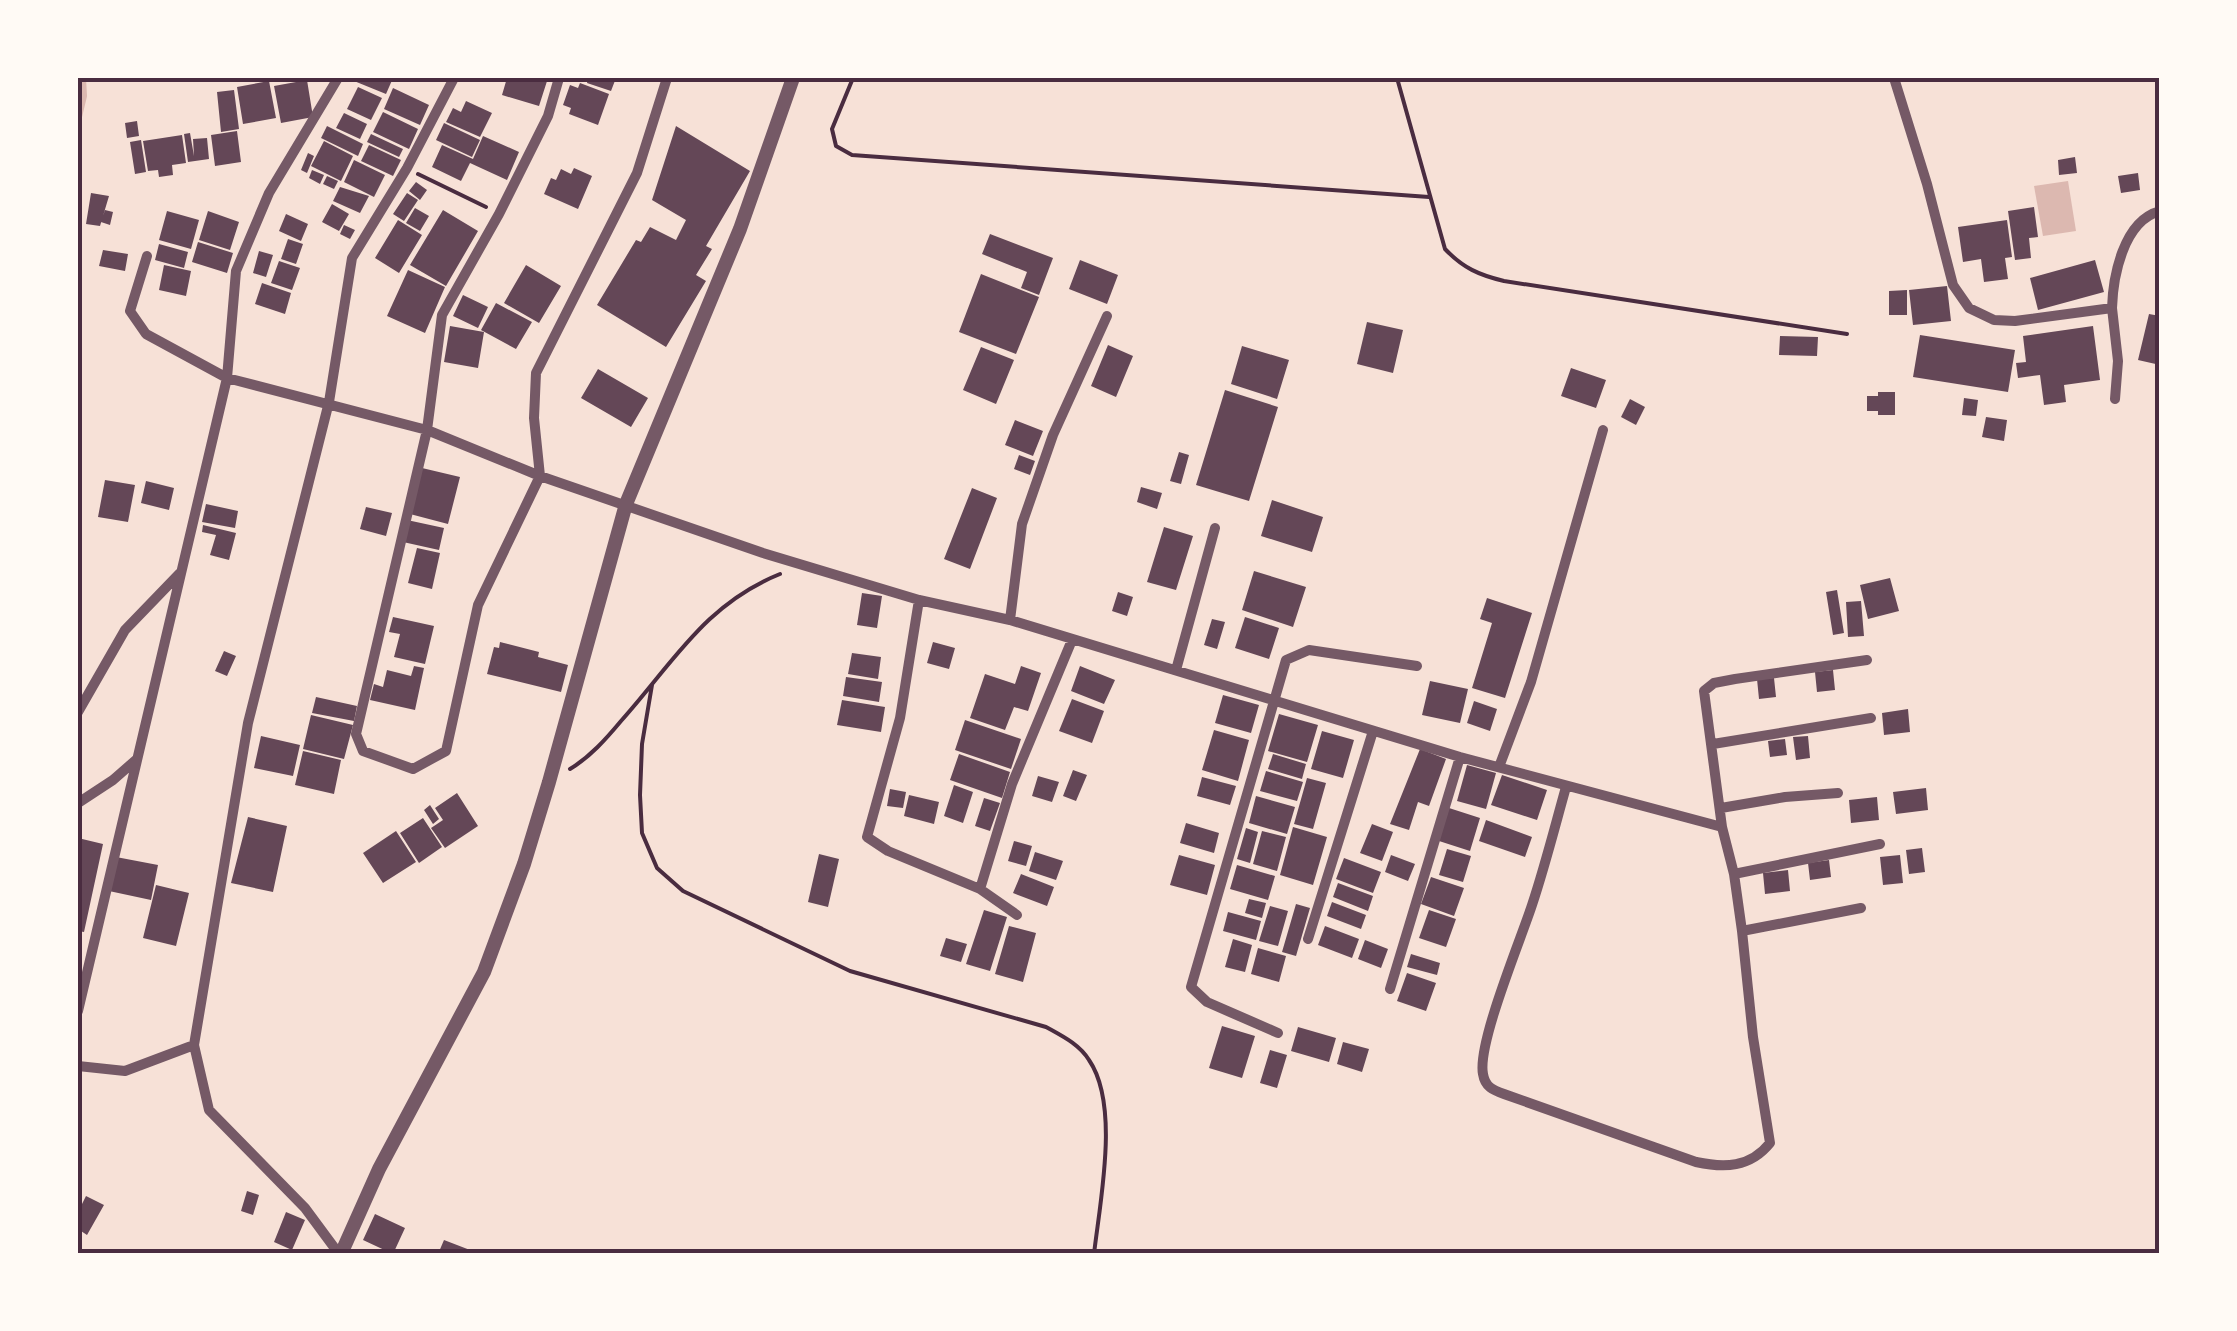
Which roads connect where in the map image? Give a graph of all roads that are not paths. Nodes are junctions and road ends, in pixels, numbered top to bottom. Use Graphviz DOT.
graph roads {
  1 [pos="338,78"];
  2 [pos="454,78"];
  3 [pos="559,78"];
  4 [pos="667,78"];
  5 [pos="793,78"];
  6 [pos="1894,78"];
  7 [pos="2160,211"];
  8 [pos="147,256"];
  9 [pos="2112,308"];
  10 [pos="1108,316"];
  11 [pos="227,378"];
  12 [pos="2115,399"];
  13 [pos="330,402"];
  14 [pos="427,430"];
  15 [pos="1603,430"];
  16 [pos="540,476"];
  17 [pos="626,504"];
  18 [pos="1215,528"];
  19 [pos="181,573"];
  20 [pos="920,600"];
  21 [pos="1010,620"];
  22 [pos="1072,640"];
  23 [pos="1867,660"];
  24 [pos="1417,666"];
  25 [pos="1176,670"];
  26 [pos="1273,701"];
  27 [pos="78,712"];
  28 [pos="1871,718"];
  29 [pos="1374,731"];
  30 [pos="1712,744"];
  31 [pos="1460,758"];
  32 [pos="137,759"];
  33 [pos="1499,767"];
  34 [pos="1566,786"];
  35 [pos="1838,793"];
  36 [pos="78,802"];
  37 [pos="1720,808"];
  38 [pos="1722,827"];
  39 [pos="1880,844"];
  40 [pos="1734,874"];
  41 [pos="980,889"];
  42 [pos="1861,908"];
  43 [pos="1017,915"];
  44 [pos="1742,932"];
  45 [pos="1308,939"];
  46 [pos="1390,989"];
  47 [pos="78,1011"];
  48 [pos="1278,1033"];
  49 [pos="194,1044"];
  50 [pos="78,1066"];
  51 [pos="340,1254"];
  1 -- 11 [label="street"];
  2 -- 13 [label="street"];
  3 -- 14 [label="street"];
  4 -- 16 [label="street"];
  5 -- 17 [label="street"];
  6 -- 9 [label="street"];
  7 -- 9 [label="street"];
  8 -- 11 [label="street"];
  9 -- 12 [label="street"];
  10 -- 21 [label="street"];
  11 -- 13 [label="street"];
  11 -- 19 [label="street"];
  13 -- 14 [label="street"];
  13 -- 49 [label="street"];
  14 -- 16 [label="street"];
  14 -- 16 [label="street"];
  15 -- 33 [label="street"];
  16 -- 17 [label="street"];
  17 -- 20 [label="street"];
  17 -- 51 [label="street"];
  18 -- 25 [label="street"];
  19 -- 27 [label="street"];
  19 -- 32 [label="street"];
  20 -- 21 [label="street"];
  20 -- 41 [label="street"];
  21 -- 22 [label="street"];
  22 -- 25 [label="street"];
  22 -- 41 [label="street"];
  23 -- 30 [label="street"];
  24 -- 26 [label="street"];
  25 -- 26 [label="street"];
  26 -- 29 [label="street"];
  26 -- 48 [label="street"];
  28 -- 30 [label="street"];
  29 -- 31 [label="street"];
  29 -- 45 [label="street"];
  30 -- 37 [label="street"];
  31 -- 33 [label="street"];
  31 -- 46 [label="street"];
  32 -- 36 [label="street"];
  32 -- 47 [label="street"];
  33 -- 34 [label="street"];
  34 -- 38 [label="street"];
  34 -- 44 [label="street"];
  35 -- 37 [label="street"];
  37 -- 38 [label="street"];
  38 -- 40 [label="street"];
  39 -- 40 [label="street"];
  40 -- 44 [label="street"];
  41 -- 43 [label="street"];
  42 -- 44 [label="street"];
  49 -- 50 [label="street"];
  49 -- 51 [label="street"];
}
